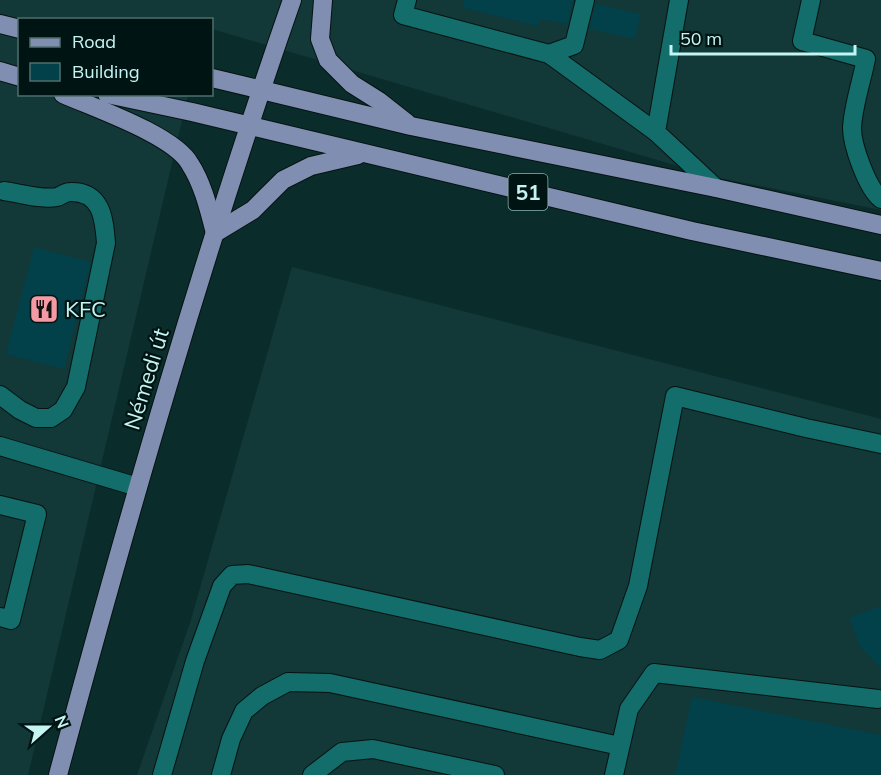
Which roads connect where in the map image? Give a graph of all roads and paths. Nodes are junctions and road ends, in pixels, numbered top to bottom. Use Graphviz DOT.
graph roads {
  1 [pos="292,0"];
  2 [pos="323,0"];
  3 [pos="407,0"];
  4 [pos="585,0"];
  5 [pos="679,0"];
  6 [pos="811,0"];
  7 [pos="0,24"];
  8 [pos="18,28"];
  9 [pos="549,54"];
  10 [pos="0,71"];
  11 [pos="18,76"];
  12 [pos="213,78"];
  13 [pos="260,90"];
  14 [pos="68,96"];
  15 [pos="116,96"];
  16 [pos="249,126"];
  17 [pos="411,126"];
  18 [pos="656,132"];
  19 [pos="363,153"];
  20 [pos="716,188"];
  21 [pos="4,191"];
  22 [pos="881,199"];
  23 [pos="881,225"];
  24 [pos="216,232"];
  25 [pos="881,271"];
  26 [pos="0,395"];
  27 [pos="881,444"];
  28 [pos="0,446"];
  29 [pos="138,487"];
  30 [pos="0,505"];
  31 [pos="0,617"];
  32 [pos="878,699"];
  33 [pos="620,746"];
  34 [pos="58,775"];
  35 [pos="162,775"];
  36 [pos="221,775"];
  37 [pos="312,775"];
  38 [pos="495,775"];
  39 [pos="614,775"];
  1 -- 13 [label="main road, Némedi út"];
  2 -- 17 [label="main road"];
  3 -- 9 [label="lane"];
  4 -- 9 [label="lane"];
  5 -- 18 [label="lane"];
  6 -- 22 [label="lane"];
  7 -- 8 [label="main road"];
  9 -- 18 [label="lane"];
  10 -- 11 [label="main road"];
  12 -- 13 [label="main road, 51"];
  13 -- 16 [label="main road, Némedi út"];
  13 -- 17 [label="main road, 51"];
  14 -- 24 [label="main road"];
  15 -- 16 [label="main road, 51"];
  16 -- 19 [label="main road, 51"];
  16 -- 24 [label="main road, Némedi út"];
  17 -- 20 [label="main road, 51"];
  18 -- 20 [label="lane"];
  19 -- 24 [label="main road"];
  19 -- 25 [label="main road, 51"];
  20 -- 23 [label="main road, 51"];
  21 -- 26 [label="lane"];
  24 -- 29 [label="main road, Némedi út"];
  27 -- 35 [label="lane"];
  28 -- 29 [label="lane"];
  29 -- 34 [label="main road, Némedi út"];
  30 -- 31 [label="lane"];
  32 -- 33 [label="lane"];
  33 -- 36 [label="lane"];
  33 -- 39 [label="lane"];
  37 -- 38 [label="lane"];
}
